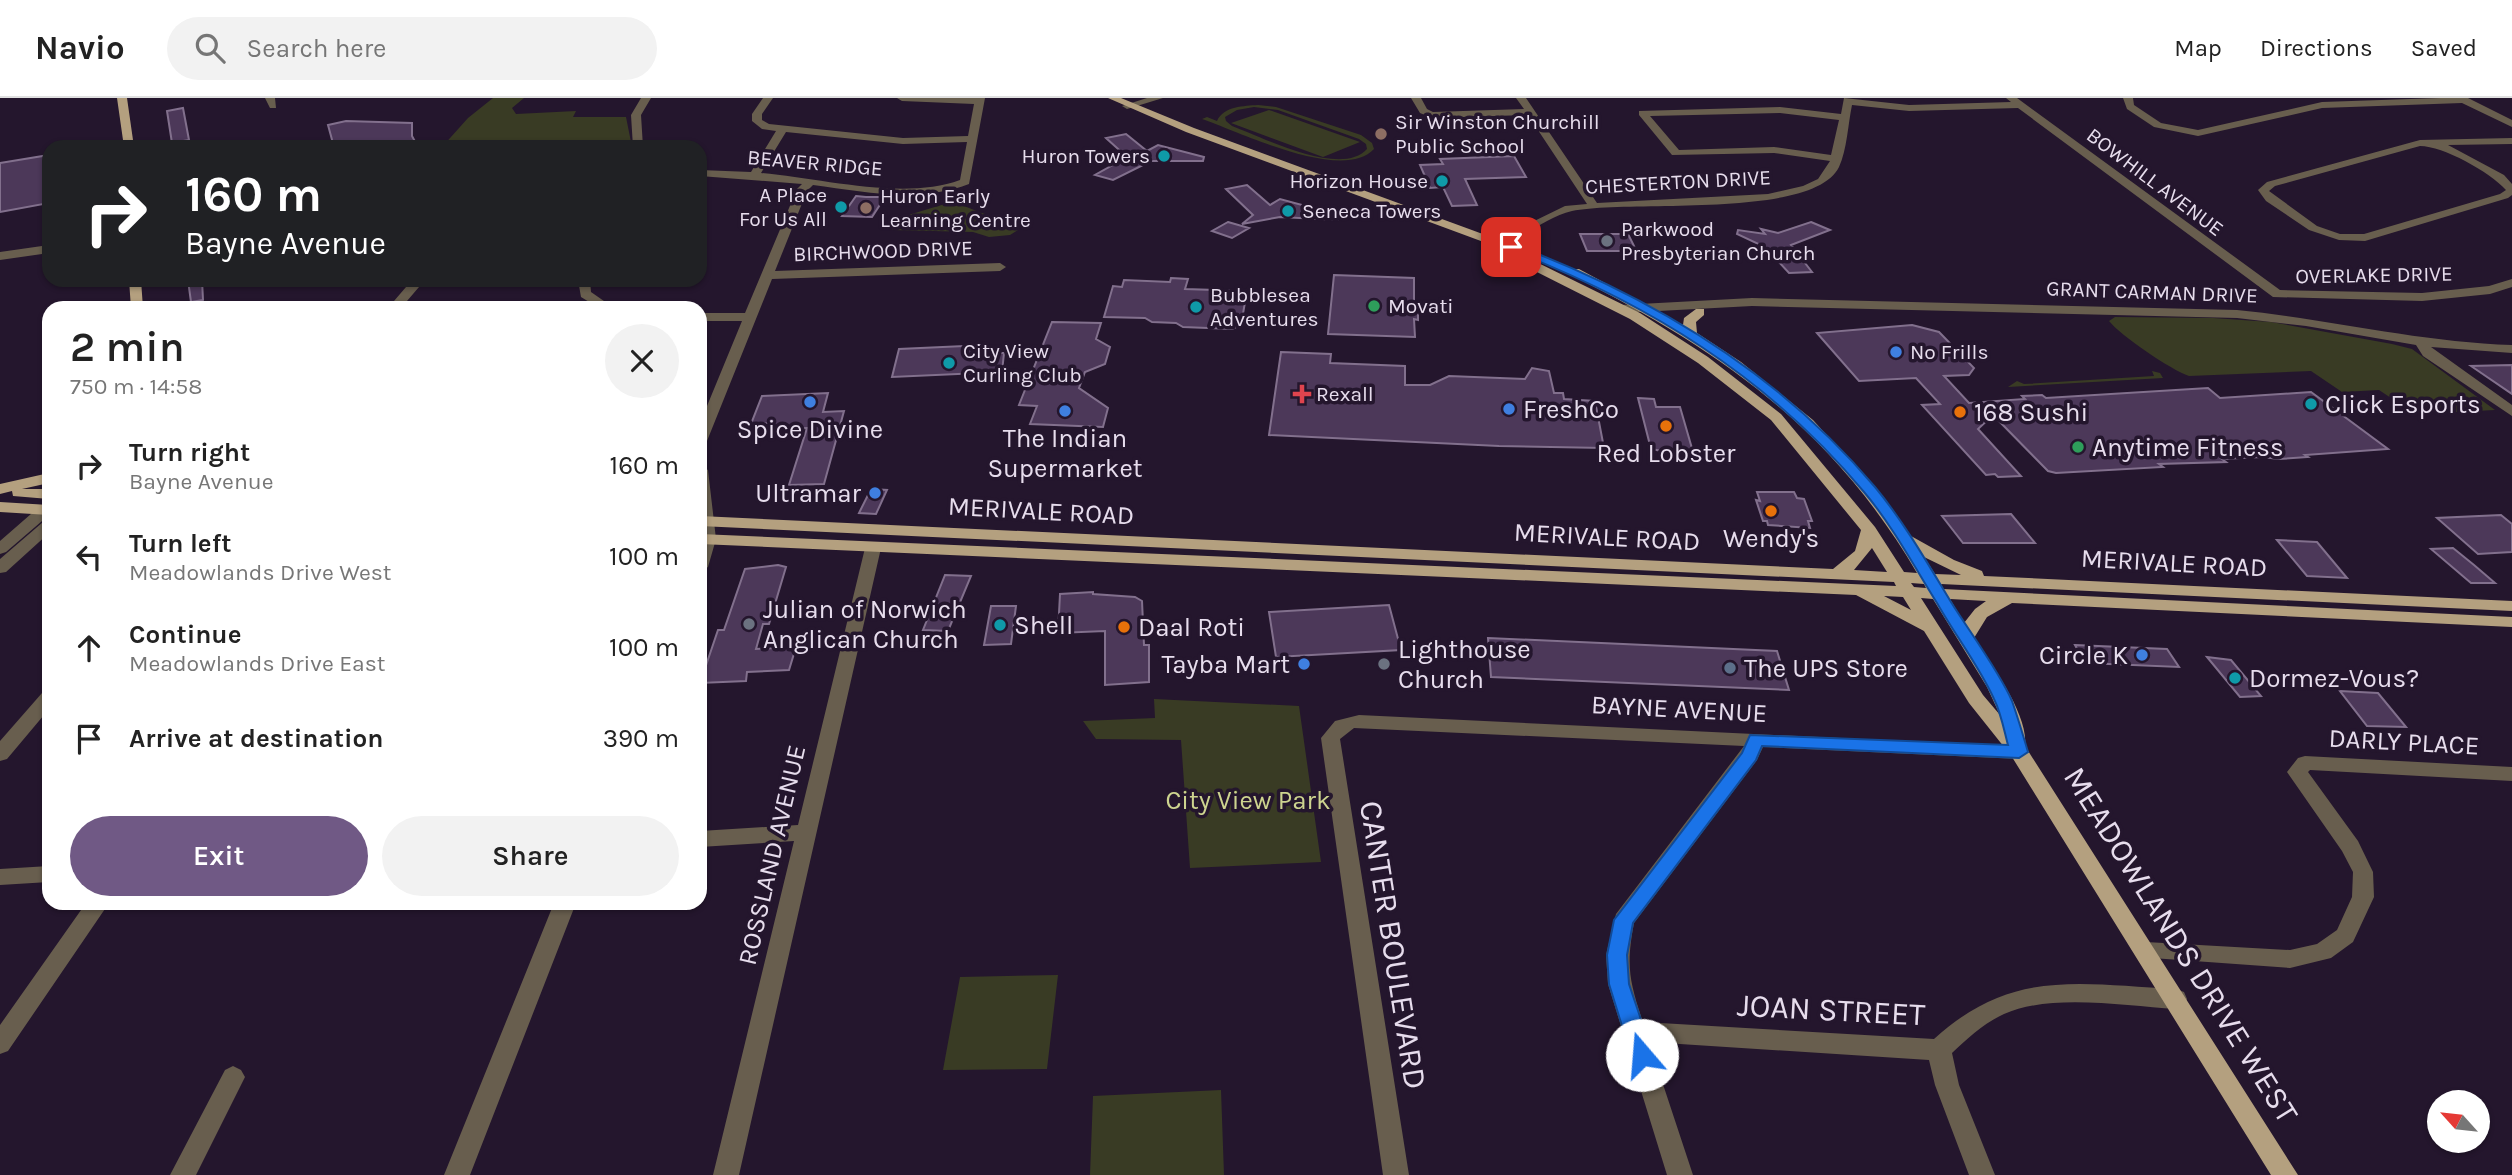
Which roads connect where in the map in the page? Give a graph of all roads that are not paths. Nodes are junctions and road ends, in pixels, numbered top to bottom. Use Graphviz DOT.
graph roads {
  1 [pos="122,98"];
  2 [pos="646,98"];
  3 [pos="768,98"];
  4 [pos="902,98"];
  5 [pos="1113,98"];
  6 [pos="1158,98"];
  7 [pos="1416,98"];
  8 [pos="1521,98"];
  9 [pos="2129,98"];
  10 [pos="980,99"];
  11 [pos="2462,99"];
  12 [pos="1849,100"];
  13 [pos="2016,101"];
  14 [pos="1127,106"];
  15 [pos="1530,112"];
  16 [pos="1844,118"];
  17 [pos="2512,124"];
  18 [pos="782,130"];
  19 [pos="971,139"];
  20 [pos="128,140"];
  21 [pos="638,140"];
  22 [pos="2512,141"];
  23 [pos="2435,142"];
  24 [pos="1836,159"];
  25 [pos="707,173"];
  26 [pos="754,176"];
  27 [pos="811,182"];
  28 [pos="2512,190"];
  29 [pos="1593,205"];
  30 [pos="1495,244"];
  31 [pos="42,250"];
  32 [pos="0,256"];
  33 [pos="1000,267"];
  34 [pos="768,275"];
  35 [pos="2512,283"];
  36 [pos="413,287"];
  37 [pos="584,287"];
  38 [pos="2277,294"];
  39 [pos="1594,295"];
  40 [pos="400,301"];
  41 [pos="596,301"];
  42 [pos="1788,304"];
  43 [pos="1646,307"];
  44 [pos="1621,309"];
  45 [pos="1594,311"];
  46 [pos="1700,312"];
  47 [pos="1661,315"];
  48 [pos="1634,316"];
  49 [pos="707,317"];
  50 [pos="748,317"];
  51 [pos="1691,332"];
  52 [pos="2422,343"];
  53 [pos="2512,349"];
  54 [pos="707,407"];
  55 [pos="2512,412"];
  56 [pos="42,480"];
  57 [pos="0,491"];
  58 [pos="0,507"];
  59 [pos="42,507"];
  60 [pos="42,509"];
  61 [pos="42,514"];
  62 [pos="42,516"];
  63 [pos="707,521"];
  64 [pos="1869,530"];
  65 [pos="1902,537"];
  66 [pos="707,539"];
  67 [pos="1211,545"];
  68 [pos="1232,546"];
  69 [pos="873,548"];
  70 [pos="0,549"];
  71 [pos="1201,561"];
  72 [pos="1223,562"];
  73 [pos="0,568"];
  74 [pos="1841,581"];
  75 [pos="1992,581"];
  76 [pos="1904,584"];
  77 [pos="1933,586"];
  78 [pos="2010,597"];
  79 [pos="2512,606"];
  80 [pos="2512,622"];
  81 [pos="1931,631"];
  82 [pos="1965,638"];
  83 [pos="42,705"];
  84 [pos="1338,727"];
  85 [pos="1756,739"];
  86 [pos="2019,752"];
  87 [pos="0,754"];
  88 [pos="2512,774"];
  89 [pos="806,831"];
  90 [pos="707,839"];
  91 [pos="42,874"];
  92 [pos="0,877"];
  93 [pos="94,910"];
  94 [pos="562,910"];
  95 [pos="2146,951"];
  96 [pos="2176,999"];
  97 [pos="1634,1031"];
  98 [pos="0,1044"];
  99 [pos="1939,1050"];
  100 [pos="233,1077"];
  101 [pos="183,1175"];
  102 [pos="457,1175"];
  103 [pos="726,1175"];
  104 [pos="1396,1175"];
  105 [pos="1680,1175"];
  106 [pos="1982,1175"];
  107 [pos="2285,1175"];
  1 -- 20 [label="main road"];
  2 -- 21 [label="street"];
  3 -- 18 [label="street"];
  4 -- 10 [label="street"];
  5 -- 14 [label="main road"];
  6 -- 14 [label="street"];
  7 -- 15 [label="street"];
  8 -- 15 [label="street"];
  9 -- 11 [label="street"];
  10 -- 19 [label="street, BEAVER RIDGE"];
  11 -- 17 [label="street"];
  12 -- 13 [label="street"];
  12 -- 16 [label="street"];
  13 -- 38 [label="street, BOWHILL AVENUE"];
  14 -- 30 [label="main road"];
  15 -- 29 [label="street"];
  16 -- 24 [label="street"];
  16 -- 24 [label="street"];
  18 -- 19 [label="street"];
  18 -- 26 [label="street"];
  19 -- 27 [label="street, BEAVER RIDGE"];
  22 -- 23 [label="street"];
  23 -- 28 [label="street"];
  23 -- 28 [label="street"];
  24 -- 29 [label="street, CHESTERTON DRIVE"];
  25 -- 26 [label="street, BEAVER RIDGE"];
  26 -- 27 [label="street, BEAVER RIDGE"];
  27 -- 34 [label="street"];
  29 -- 30 [label="street, CHESTERTON DRIVE"];
  30 -- 39 [label="main road, MEADOWLANDS DRIVE WEST"];
  30 -- 43 [label="main road, MEADOWLANDS DRIVE WEST"];
  31 -- 32 [label="street"];
  33 -- 34 [label="street, BIRCHWOOD DRIVE"];
  34 -- 50 [label="street"];
  35 -- 38 [label="street, OVERLAKE DRIVE"];
  36 -- 40 [label="street"];
  37 -- 41 [label="street"];
  39 -- 44 [label="main road, MEADOWLANDS DRIVE WEST"];
  39 -- 45 [label="main road"];
  42 -- 43 [label="street, GRANT CARMAN DRIVE"];
  42 -- 46 [label="street, GRANT CARMAN DRIVE"];
  42 -- 52 [label="street, GRANT CARMAN DRIVE"];
  43 -- 44 [label="street, GRANT CARMAN DRIVE"];
  43 -- 47 [label="main road, MEADOWLANDS DRIVE WEST"];
  44 -- 48 [label="main road, MEADOWLANDS DRIVE WEST"];
  46 -- 47 [label="street, GRANT CARMAN DRIVE"];
  46 -- 51 [label="main road"];
  47 -- 48 [label="street, GRANT CARMAN DRIVE"];
  47 -- 51 [label="main road, MEADOWLANDS DRIVE WEST"];
  48 -- 64 [label="main road, MEADOWLANDS DRIVE WEST"];
  49 -- 50 [label="street"];
  50 -- 54 [label="street"];
  51 -- 65 [label="main road, MEADOWLANDS DRIVE WEST"];
  52 -- 53 [label="street, GRANT CARMAN DRIVE"];
  52 -- 55 [label="street"];
  56 -- 57 [label="main road"];
  57 -- 59 [label="main road"];
  58 -- 60 [label="main road"];
  61 -- 70 [label="street"];
  62 -- 73 [label="street"];
  63 -- 67 [label="main road, MERIVALE ROAD"];
  64 -- 74 [label="main road"];
  64 -- 76 [label="main road, MEADOWLANDS DRIVE WEST"];
  65 -- 75 [label="main road"];
  65 -- 77 [label="main road, MEADOWLANDS DRIVE WEST"];
  66 -- 69 [label="main road, MERIVALE ROAD"];
  67 -- 68 [label="main road, MERIVALE ROAD"];
  67 -- 71 [label="main road"];
  68 -- 72 [label="main road"];
  68 -- 74 [label="main road, MERIVALE ROAD"];
  69 -- 71 [label="main road, MERIVALE ROAD"];
  69 -- 89 [label="street, ROSSLAND AVENUE"];
  71 -- 72 [label="main road, MERIVALE ROAD"];
  72 -- 74 [label="main road, MERIVALE ROAD"];
  74 -- 76 [label="main road, MERIVALE ROAD"];
  74 -- 81 [label="main road"];
  75 -- 77 [label="main road, MERIVALE ROAD"];
  75 -- 79 [label="main road, MERIVALE ROAD"];
  76 -- 77 [label="main road, MERIVALE ROAD"];
  76 -- 81 [label="main road, MEADOWLANDS DRIVE WEST"];
  77 -- 78 [label="main road, MERIVALE ROAD"];
  77 -- 82 [label="main road, MEADOWLANDS DRIVE WEST"];
  78 -- 80 [label="main road, MERIVALE ROAD"];
  78 -- 82 [label="main road"];
  81 -- 86 [label="main road, MEADOWLANDS DRIVE WEST"];
  82 -- 86 [label="main road, MEADOWLANDS DRIVE WEST"];
  83 -- 87 [label="street"];
  84 -- 85 [label="street, BAYNE AVENUE"];
  84 -- 104 [label="street, CANTER BOULEVARD"];
  85 -- 86 [label="street, BAYNE AVENUE"];
  85 -- 97 [label="street"];
  86 -- 95 [label="main road, MEADOWLANDS DRIVE WEST"];
  88 -- 95 [label="street, DARLY PLACE"];
  89 -- 90 [label="street"];
  89 -- 103 [label="street, ROSSLAND AVENUE"];
  91 -- 92 [label="street"];
  93 -- 98 [label="street"];
  94 -- 102 [label="street"];
  95 -- 96 [label="main road, MEADOWLANDS DRIVE WEST"];
  96 -- 99 [label="street, JOAN STREET"];
  96 -- 107 [label="main road, MEADOWLANDS DRIVE WEST"];
  97 -- 99 [label="street, JOAN STREET"];
  97 -- 105 [label="street"];
  99 -- 106 [label="street"];
  100 -- 101 [label="street"];
}
